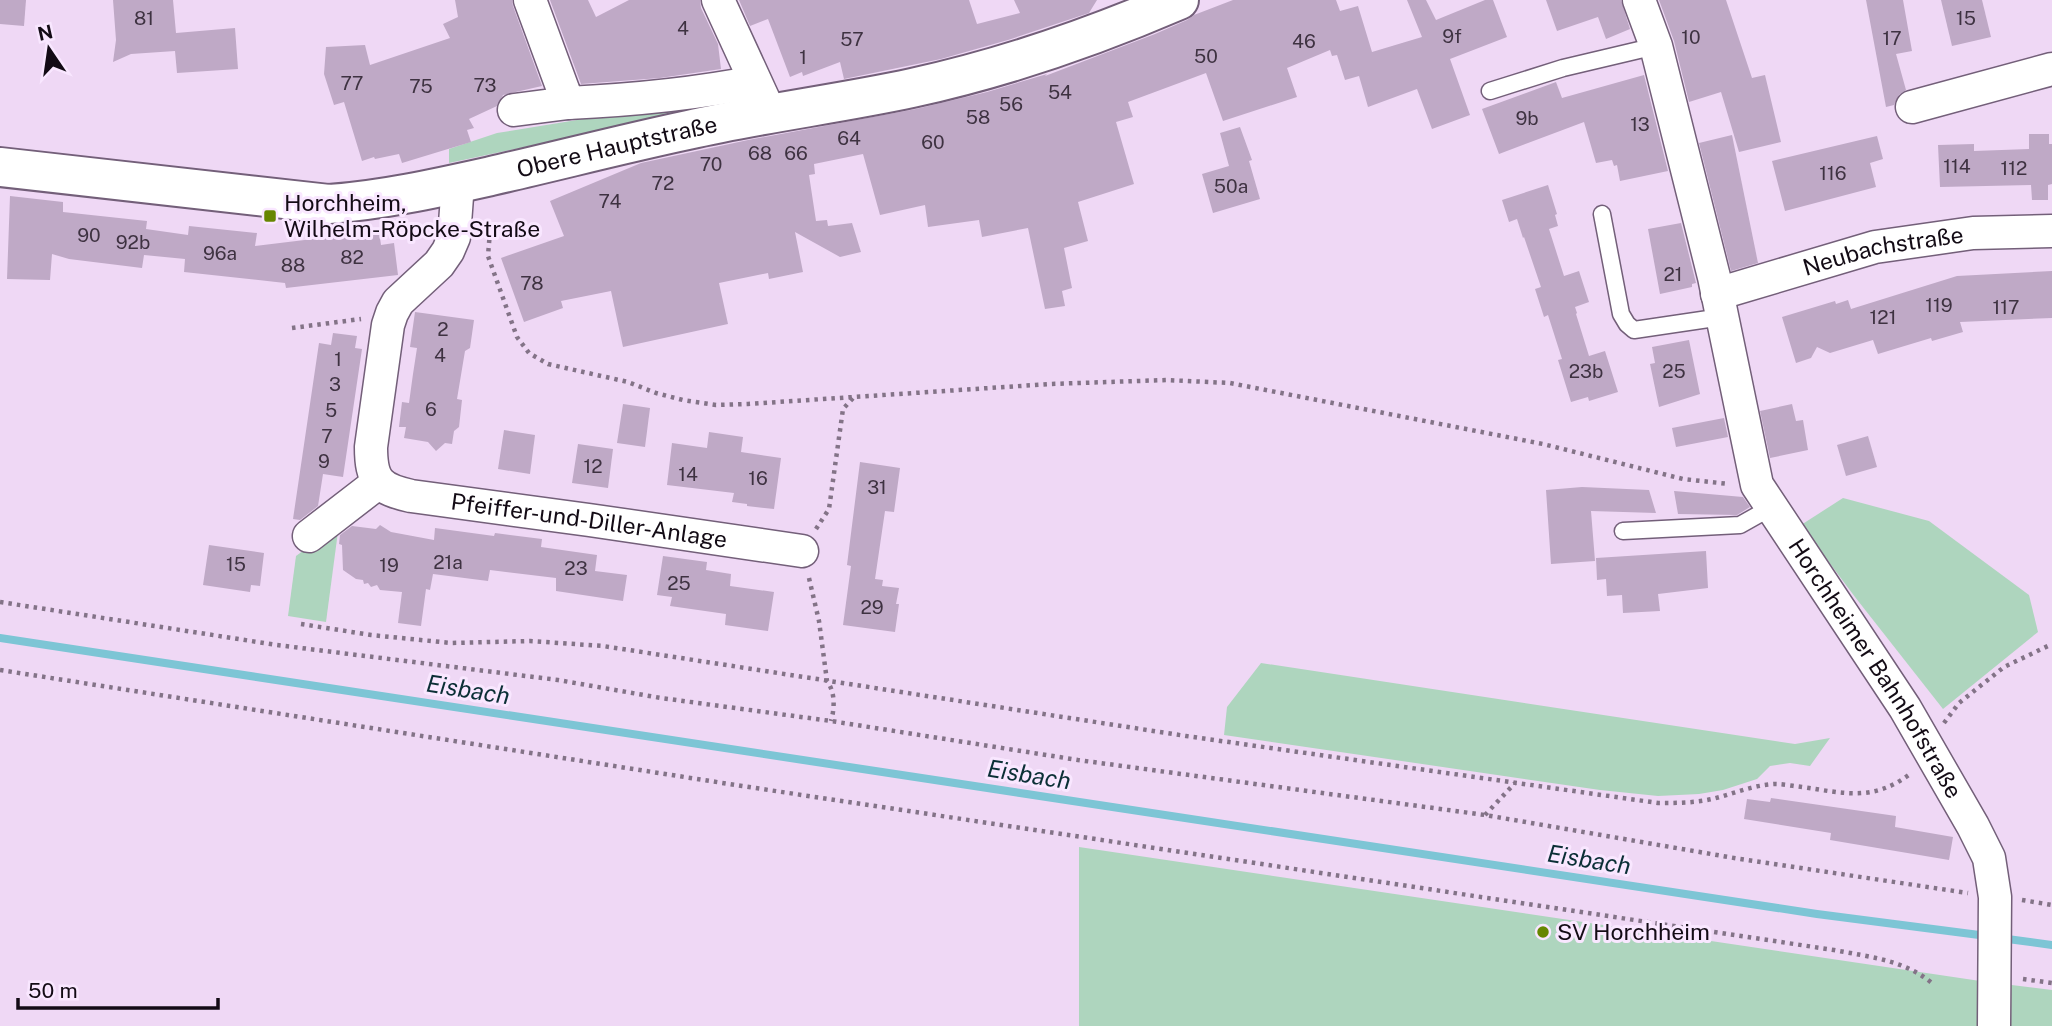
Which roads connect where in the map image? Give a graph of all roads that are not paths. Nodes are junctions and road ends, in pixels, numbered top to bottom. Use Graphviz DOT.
graph roads {
  1 [pos="530,0"];
  2 [pos="718,0"];
  3 [pos="1179,0"];
  4 [pos="1639,0"];
  5 [pos="1656,46"];
  6 [pos="2052,69"];
  7 [pos="1490,91"];
  8 [pos="763,98"];
  9 [pos="568,103"];
  10 [pos="1912,107"];
  11 [pos="514,110"];
  12 [pos="0,167"];
  13 [pos="458,183"];
  14 [pos="1602,214"];
  15 [pos="2052,231"];
  16 [pos="1720,305"];
  17 [pos="379,482"];
  18 [pos="1765,496"];
  19 [pos="1623,531"];
  20 [pos="309,536"];
  21 [pos="802,551"];
  22 [pos="1994,1026"];
  1 -- 9 [label="street"];
  2 -- 8 [label="street"];
  3 -- 8 [label="main road, Obere Hauptstraße"];
  4 -- 5 [label="street, Horchheimer Bahnhofstraße"];
  5 -- 7 [label="lane"];
  5 -- 16 [label="street, Horchheimer Bahnhofstraße"];
  6 -- 10 [label="street"];
  8 -- 9 [label="street, Obere Hauptstraße"];
  8 -- 13 [label="main road, Obere Hauptstraße"];
  9 -- 11 [label="street, Obere Hauptstraße"];
  12 -- 13 [label="main road, Obere Hauptstraße"];
  13 -- 17 [label="street"];
  14 -- 16 [label="lane"];
  15 -- 16 [label="street, Neubachstraße"];
  16 -- 18 [label="street, Horchheimer Bahnhofstraße"];
  17 -- 20 [label="street"];
  17 -- 21 [label="street, Pfeiffer-und-Diller-Anlage"];
  18 -- 19 [label="lane"];
  18 -- 22 [label="street, Horchheimer Bahnhofstraße"];
}
